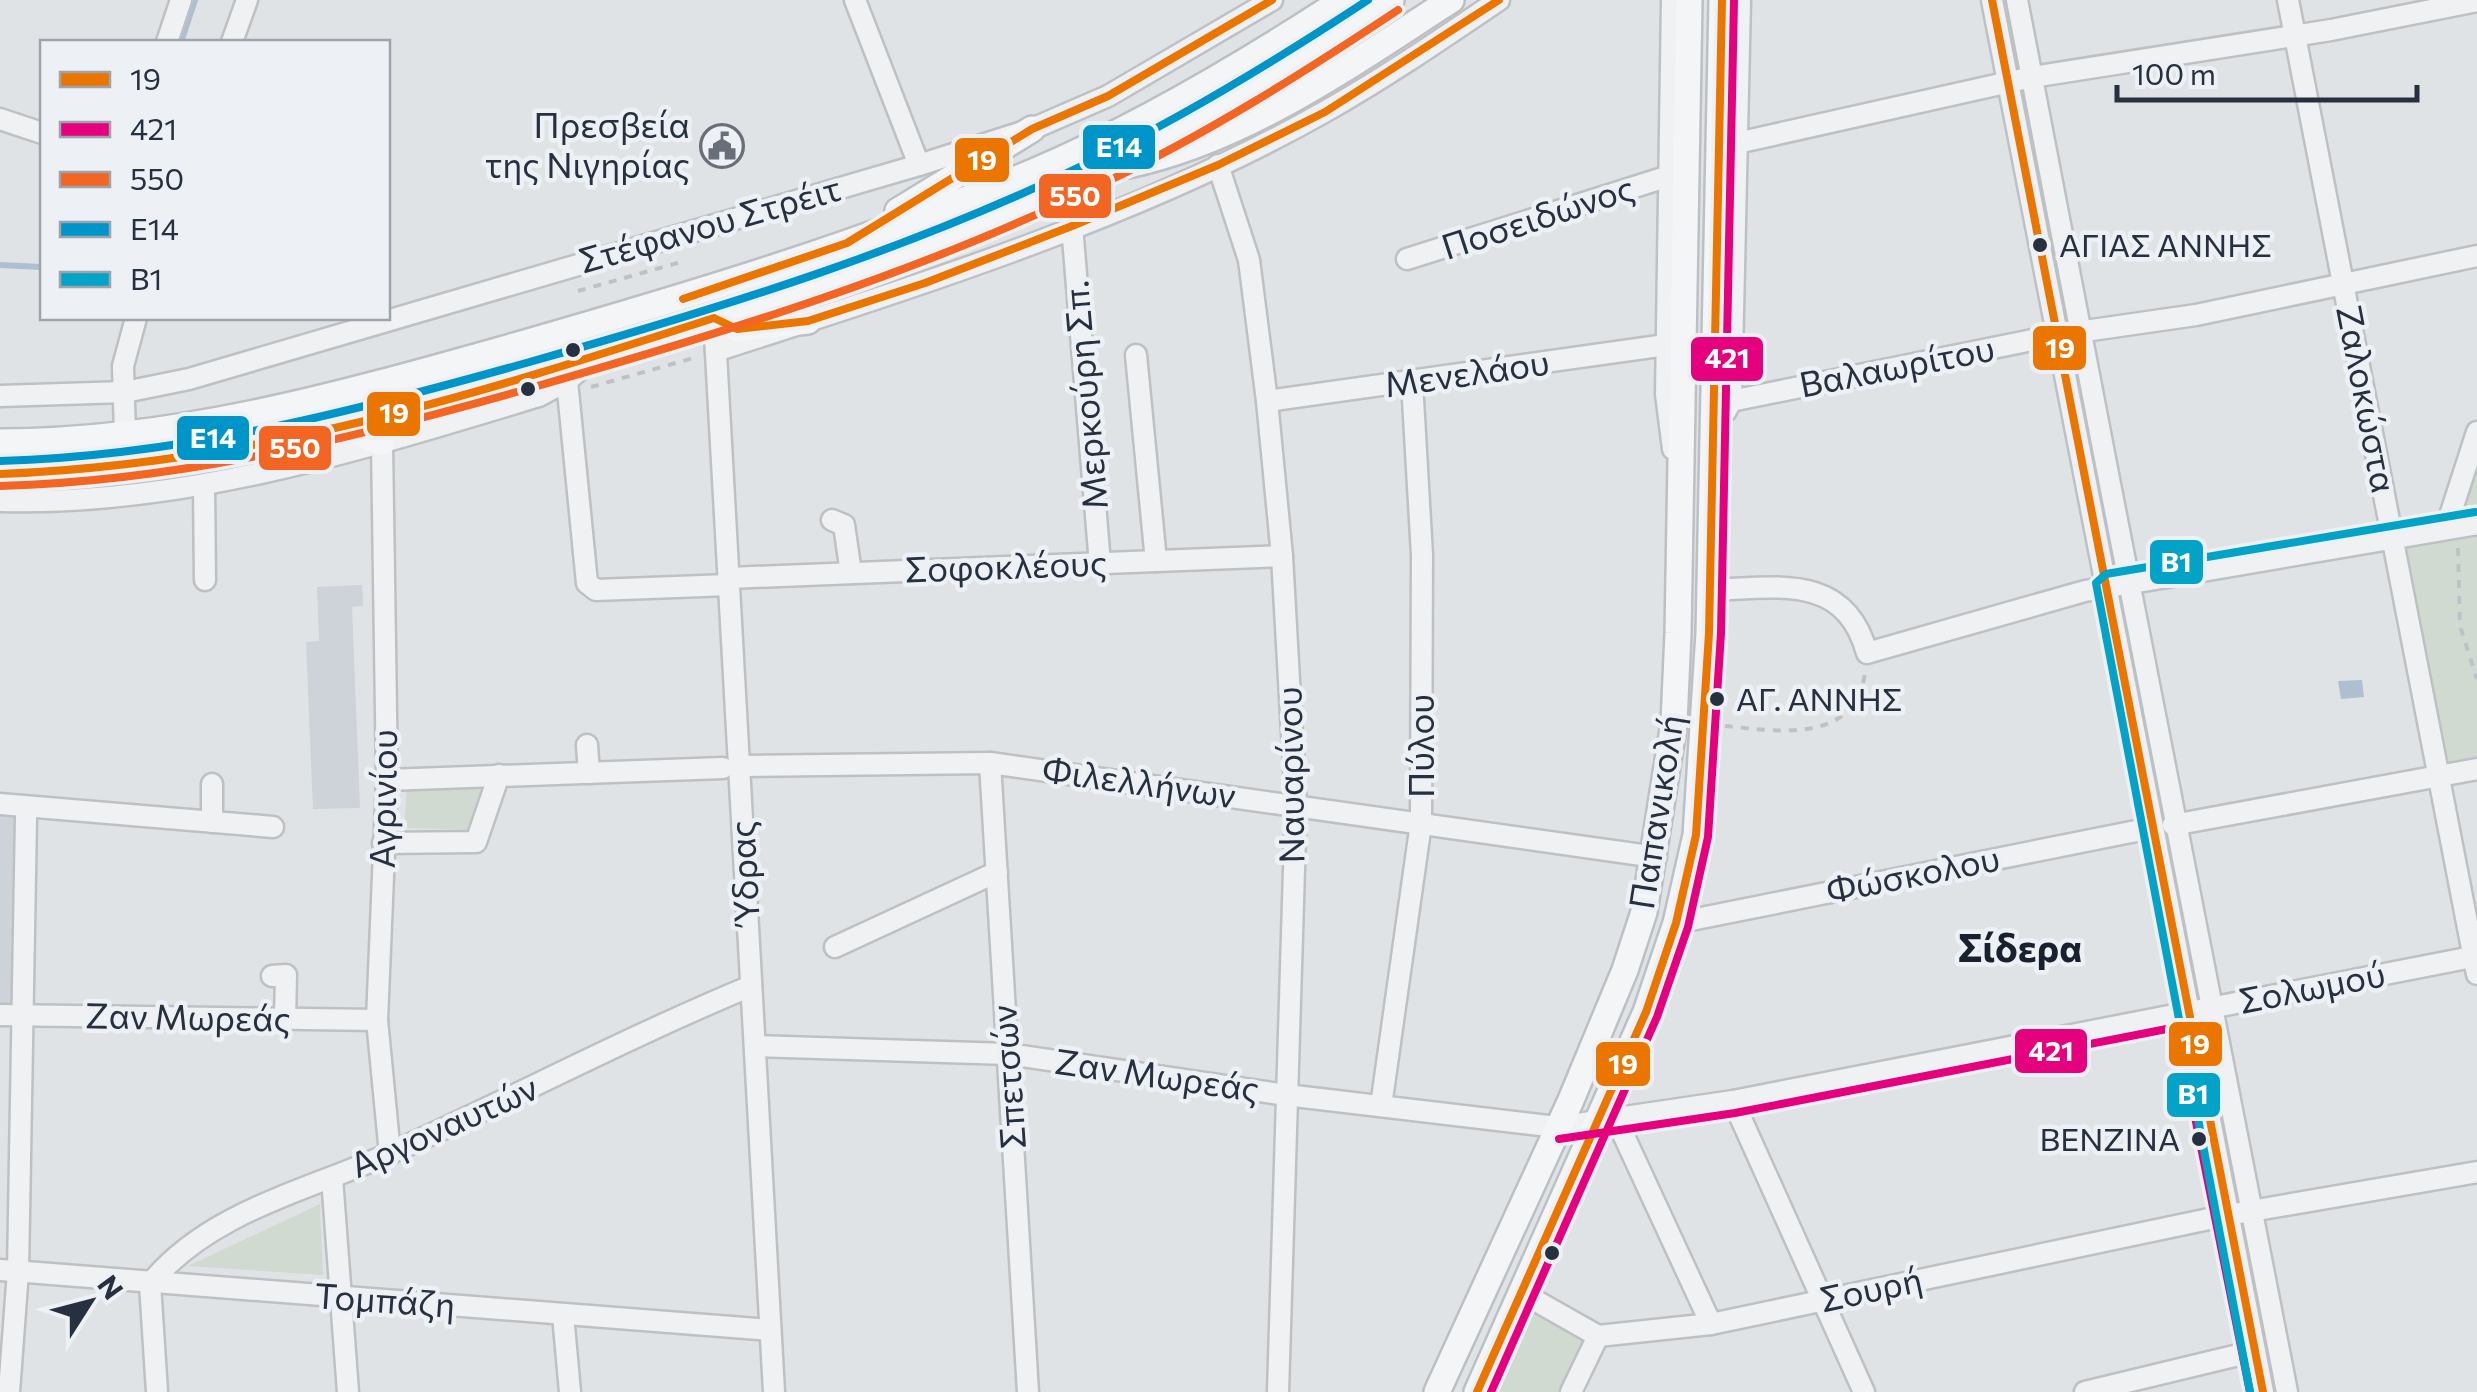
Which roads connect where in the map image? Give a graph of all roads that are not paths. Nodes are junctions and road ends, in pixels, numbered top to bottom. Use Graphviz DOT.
graph roads {
  1 [pos="181,0"];
  2 [pos="247,0"];
  3 [pos="855,0"];
  4 [pos="1272,0"];
  5 [pos="1343,0"];
  6 [pos="1391,0"];
  7 [pos="1450,0"];
  8 [pos="1500,0"];
  9 [pos="1672,0"];
  10 [pos="1690,0"];
  11 [pos="1722,0"];
  12 [pos="1740,0"];
  13 [pos="1992,0"];
  14 [pos="2017,0"];
  15 [pos="2288,0"];
  16 [pos="2477,1"];
  17 [pos="2294,35"];
  18 [pos="169,40"];
  19 [pos="233,40"];
  20 [pos="2032,76"];
  21 [pos="2008,82"];
  22 [pos="0,119"];
  23 [pos="1032,129"];
  24 [pos="40,132"];
  25 [pos="1736,143"];
  26 [pos="920,165"];
  27 [pos="1218,165"];
  28 [pos="1100,171"];
  29 [pos="1669,176"];
  30 [pos="1072,226"];
  31 [pos="846,242"];
  32 [pos="2477,256"];
  33 [pos="1407,259"];
  34 [pos="2344,286"];
  35 [pos="390,317"];
  36 [pos="714,318"];
  37 [pos="135,320"];
  38 [pos="381,320"];
  39 [pos="808,321"];
  40 [pos="2082,331"];
  41 [pos="2057,335"];
  42 [pos="1666,345"];
  43 [pos="716,351"];
  44 [pos="1136,355"];
  45 [pos="596,356"];
  46 [pos="567,381"];
  47 [pos="1412,382"];
  48 [pos="125,392"];
  49 [pos="0,396"];
  50 [pos="1267,401"];
  51 [pos="1730,401"];
  52 [pos="344,427"];
  53 [pos="2477,432"];
  54 [pos="125,436"];
  55 [pos="1712,440"];
  56 [pos="0,442"];
  57 [pos="382,443"];
  58 [pos="0,474"];
  59 [pos="204,486"];
  60 [pos="1679,490"];
  61 [pos="0,500"];
  62 [pos="832,520"];
  63 [pos="2477,524"];
  64 [pos="2446,528"];
  65 [pos="2393,536"];
  66 [pos="1282,556"];
  67 [pos="1156,561"];
  68 [pos="1100,564"];
  69 [pos="851,573"];
  70 [pos="205,580"];
  71 [pos="729,581"];
  72 [pos="2131,582"];
  73 [pos="2108,586"];
  74 [pos="1710,590"];
  75 [pos="587,745"];
  76 [pos="990,763"];
  77 [pos="731,767"];
  78 [pos="2477,769"];
  79 [pos="589,772"];
  80 [pos="2438,773"];
  81 [pos="498,775"];
  82 [pos="386,780"];
  83 [pos="212,784"];
  84 [pos="0,804"];
  85 [pos="1296,804"];
  86 [pos="26,817"];
  87 [pos="212,822"];
  88 [pos="1421,824"];
  89 [pos="2173,825"];
  90 [pos="273,827"];
  91 [pos="2151,828"];
  92 [pos="383,842"];
  93 [pos="1656,856"];
  94 [pos="997,872"];
  95 [pos="1676,923"];
  96 [pos="836,947"];
  97 [pos="2476,962"];
  98 [pos="272,976"];
  99 [pos="752,986"];
  100 [pos="2209,1008"];
  101 [pos="2188,1012"];
  102 [pos="0,1015"];
  103 [pos="24,1016"];
  104 [pos="285,1018"];
  105 [pos="377,1020"];
  106 [pos="755,1046"];
  107 [pos="1008,1054"];
  108 [pos="1286,1095"];
  109 [pos="1734,1102"];
  110 [pos="1381,1106"];
  111 [pos="1608,1122"];
  112 [pos="1557,1127"];
  113 [pos="390,1154"];
  114 [pos="2477,1172"];
  115 [pos="332,1178"];
  116 [pos="2250,1211"];
  117 [pos="2228,1215"];
  118 [pos="9,1270"];
  119 [pos="150,1284"];
  120 [pos="1522,1293"];
  121 [pos="341,1298"];
  122 [pos="1821,1300"];
  123 [pos="8,1305"];
  124 [pos="563,1314"];
  125 [pos="1711,1324"];
  126 [pos="770,1330"];
  127 [pos="1598,1336"];
  128 [pos="2255,1351"];
  129 [pos="9,1392"];
  130 [pos="158,1392"];
  131 [pos="348,1392"];
  132 [pos="570,1392"];
  133 [pos="774,1392"];
  134 [pos="1028,1392"];
  135 [pos="1278,1392"];
  136 [pos="1438,1392"];
  137 [pos="1477,1392"];
  138 [pos="1571,1392"];
  139 [pos="1864,1392"];
  140 [pos="2084,1392"];
  141 [pos="2263,1392"];
  142 [pos="2287,1392"];
  1 -- 18 [label="street"];
  2 -- 19 [label="street"];
  3 -- 26 [label="street"];
  4 -- 23 [label="street, Στέφανου Στρέιτ"];
  5 -- 31 [label="main road"];
  6 -- 28 [label="main road"];
  7 -- 28 [label="main road"];
  8 -- 27 [label="street"];
  9 -- 29 [label="street, Παπανικολή"];
  10 -- 60 [label="main road, Παπανικολή"];
  11 -- 55 [label="main road"];
  12 -- 25 [label="street"];
  13 -- 21 [label="street"];
  14 -- 20 [label="street"];
  15 -- 17 [label="street, Ζαλοκώστα"];
  16 -- 17 [label="street"];
  17 -- 20 [label="street"];
  17 -- 34 [label="street, Ζαλοκώστα"];
  20 -- 21 [label="street"];
  20 -- 40 [label="street"];
  21 -- 25 [label="street"];
  21 -- 41 [label="street"];
  22 -- 24 [label="street"];
  23 -- 26 [label="street, Στέφανου Στρέιτ"];
  23 -- 31 [label="main road"];
  25 -- 51 [label="street"];
  26 -- 35 [label="street, Στέφανου Στρέιτ"];
  27 -- 30 [label="street"];
  27 -- 50 [label="street, Ναυαρίνου"];
  28 -- 36 [label="main road"];
  29 -- 33 [label="street, Ποσειδώνος"];
  29 -- 42 [label="street, Παπανικολή"];
  30 -- 39 [label="street"];
  30 -- 68 [label="street, Μερκούρη Σπ."];
  31 -- 54 [label="main road"];
  32 -- 34 [label="street, Βαλαωρίτου"];
  34 -- 40 [label="street, Βαλαωρίτου"];
  34 -- 65 [label="street, Ζαλοκώστα"];
  36 -- 39 [label="main road"];
  36 -- 43 [label="street, Ύδρας"];
  36 -- 45 [label="main road"];
  37 -- 48 [label="street"];
  38 -- 48 [label="street, Στέφανου Στρέιτ"];
  39 -- 43 [label="street"];
  40 -- 41 [label="street, Βαλαωρίτου"];
  40 -- 72 [label="street"];
  41 -- 51 [label="street, Βαλαωρίτου"];
  41 -- 73 [label="street"];
  42 -- 47 [label="street, Μενελάου"];
  42 -- 60 [label="street, Παπανικολή"];
  43 -- 71 [label="street, Ύδρας"];
  44 -- 67 [label="street"];
  45 -- 46 [label="street"];
  45 -- 52 [label="main road"];
  46 -- 57 [label="street"];
  46 -- 71 [label="street, Σοφοκλέους"];
  47 -- 50 [label="street, Μενελάου"];
  47 -- 88 [label="street, Πύλου"];
  48 -- 49 [label="street, Στέφανου Στρέιτ"];
  48 -- 54 [label="street"];
  50 -- 66 [label="street, Ναυαρίνου"];
  51 -- 55 [label="street"];
  52 -- 57 [label="main road"];
  52 -- 58 [label="main road"];
  53 -- 64 [label="street"];
  54 -- 56 [label="main road"];
  55 -- 74 [label="main road"];
  57 -- 59 [label="street"];
  57 -- 82 [label="street, Αγρινίου"];
  59 -- 61 [label="street"];
  59 -- 70 [label="street"];
  60 -- 93 [label="main road, Παπανικολή"];
  62 -- 69 [label="street"];
  63 -- 64 [label="street"];
  64 -- 65 [label="street"];
  65 -- 72 [label="street"];
  65 -- 80 [label="street, Ζαλοκώστα"];
  66 -- 67 [label="street, Σοφοκλέους"];
  66 -- 85 [label="street, Ναυαρίνου"];
  67 -- 68 [label="street, Σοφοκλέους"];
  68 -- 69 [label="street, Σοφοκλέους"];
  69 -- 71 [label="street, Σοφοκλέους"];
  71 -- 77 [label="street, Ύδρας"];
  72 -- 73 [label="street"];
  72 -- 89 [label="street"];
  73 -- 74 [label="street"];
  73 -- 91 [label="street"];
  74 -- 95 [label="main road"];
  75 -- 79 [label="street"];
  76 -- 77 [label="street, Φιλελλήνων"];
  76 -- 85 [label="street, Φιλελλήνων"];
  76 -- 94 [label="street, Σπετσών"];
  77 -- 79 [label="street, Φιλελλήνων"];
  77 -- 99 [label="street, Ύδρας"];
  78 -- 80 [label="street"];
  79 -- 81 [label="street, Φιλελλήνων"];
  80 -- 89 [label="street"];
  80 -- 97 [label="street, Ζαλοκώστα"];
  81 -- 82 [label="street, Φιλελλήνων"];
  81 -- 92 [label="street"];
  82 -- 92 [label="street, Αγρινίου"];
  83 -- 87 [label="street"];
  84 -- 87 [label="street"];
  85 -- 88 [label="street, Φιλελλήνων"];
  85 -- 108 [label="street, Ναυαρίνου"];
  86 -- 103 [label="street"];
  87 -- 90 [label="street"];
  88 -- 93 [label="street, Φιλελλήνων"];
  88 -- 110 [label="street, Πύλου"];
  89 -- 100 [label="street"];
  91 -- 95 [label="street, Φώσκολου"];
  91 -- 101 [label="street"];
  92 -- 105 [label="street, Αγρινίου"];
  93 -- 112 [label="main road, Παπανικολή"];
  94 -- 96 [label="street"];
  94 -- 107 [label="street, Σπετσών"];
  95 -- 111 [label="main road"];
  97 -- 100 [label="street, Σολωμού"];
  98 -- 104 [label="street"];
  99 -- 106 [label="street, Ύδρας"];
  99 -- 113 [label="street, Αργοναυτών"];
  100 -- 101 [label="street, Σολωμού"];
  100 -- 116 [label="street"];
  101 -- 109 [label="street, Σολωμού"];
  101 -- 117 [label="street"];
  102 -- 103 [label="street, Ζαν Μωρεάς"];
  103 -- 104 [label="street, Ζαν Μωρεάς"];
  103 -- 118 [label="street"];
  104 -- 105 [label="street, Ζαν Μωρεάς"];
  105 -- 113 [label="street, Αγρινίου"];
  106 -- 107 [label="street, Ζαν Μωρεάς"];
  106 -- 126 [label="street, Ύδρας"];
  107 -- 108 [label="street, Ζαν Μωρεάς"];
  107 -- 134 [label="street, Σπετσών"];
  108 -- 110 [label="street, Ζαν Μωρεάς"];
  108 -- 135 [label="street, Ναυαρίνου"];
  109 -- 111 [label="street, Σολωμού"];
  109 -- 122 [label="street"];
  110 -- 112 [label="street, Ζαν Μωρεάς"];
  111 -- 112 [label="street, Σολωμού"];
  111 -- 120 [label="main road"];
  111 -- 125 [label="street"];
  112 -- 136 [label="main road, Παπανικολή"];
  113 -- 115 [label="street, Αργοναυτών"];
  114 -- 116 [label="street, Σουρή"];
  115 -- 119 [label="street, Αργοναυτών"];
  115 -- 121 [label="street"];
  116 -- 117 [label="street, Σουρή"];
  116 -- 142 [label="street"];
  117 -- 122 [label="street, Σουρή"];
  117 -- 128 [label="street"];
  118 -- 119 [label="street, Τομπάζη"];
  118 -- 123 [label="street"];
  119 -- 121 [label="street, Τομπάζη"];
  119 -- 130 [label="street"];
  120 -- 127 [label="street"];
  120 -- 137 [label="main road"];
  121 -- 124 [label="street, Τομπάζη"];
  121 -- 131 [label="street"];
  122 -- 125 [label="street, Σουρή"];
  122 -- 139 [label="street"];
  123 -- 129 [label="street"];
  124 -- 126 [label="street, Τομπάζη"];
  124 -- 132 [label="street"];
  125 -- 127 [label="street, Σουρή"];
  126 -- 133 [label="street, Ύδρας"];
  127 -- 138 [label="street"];
  128 -- 140 [label="street"];
  128 -- 141 [label="street"];
}
